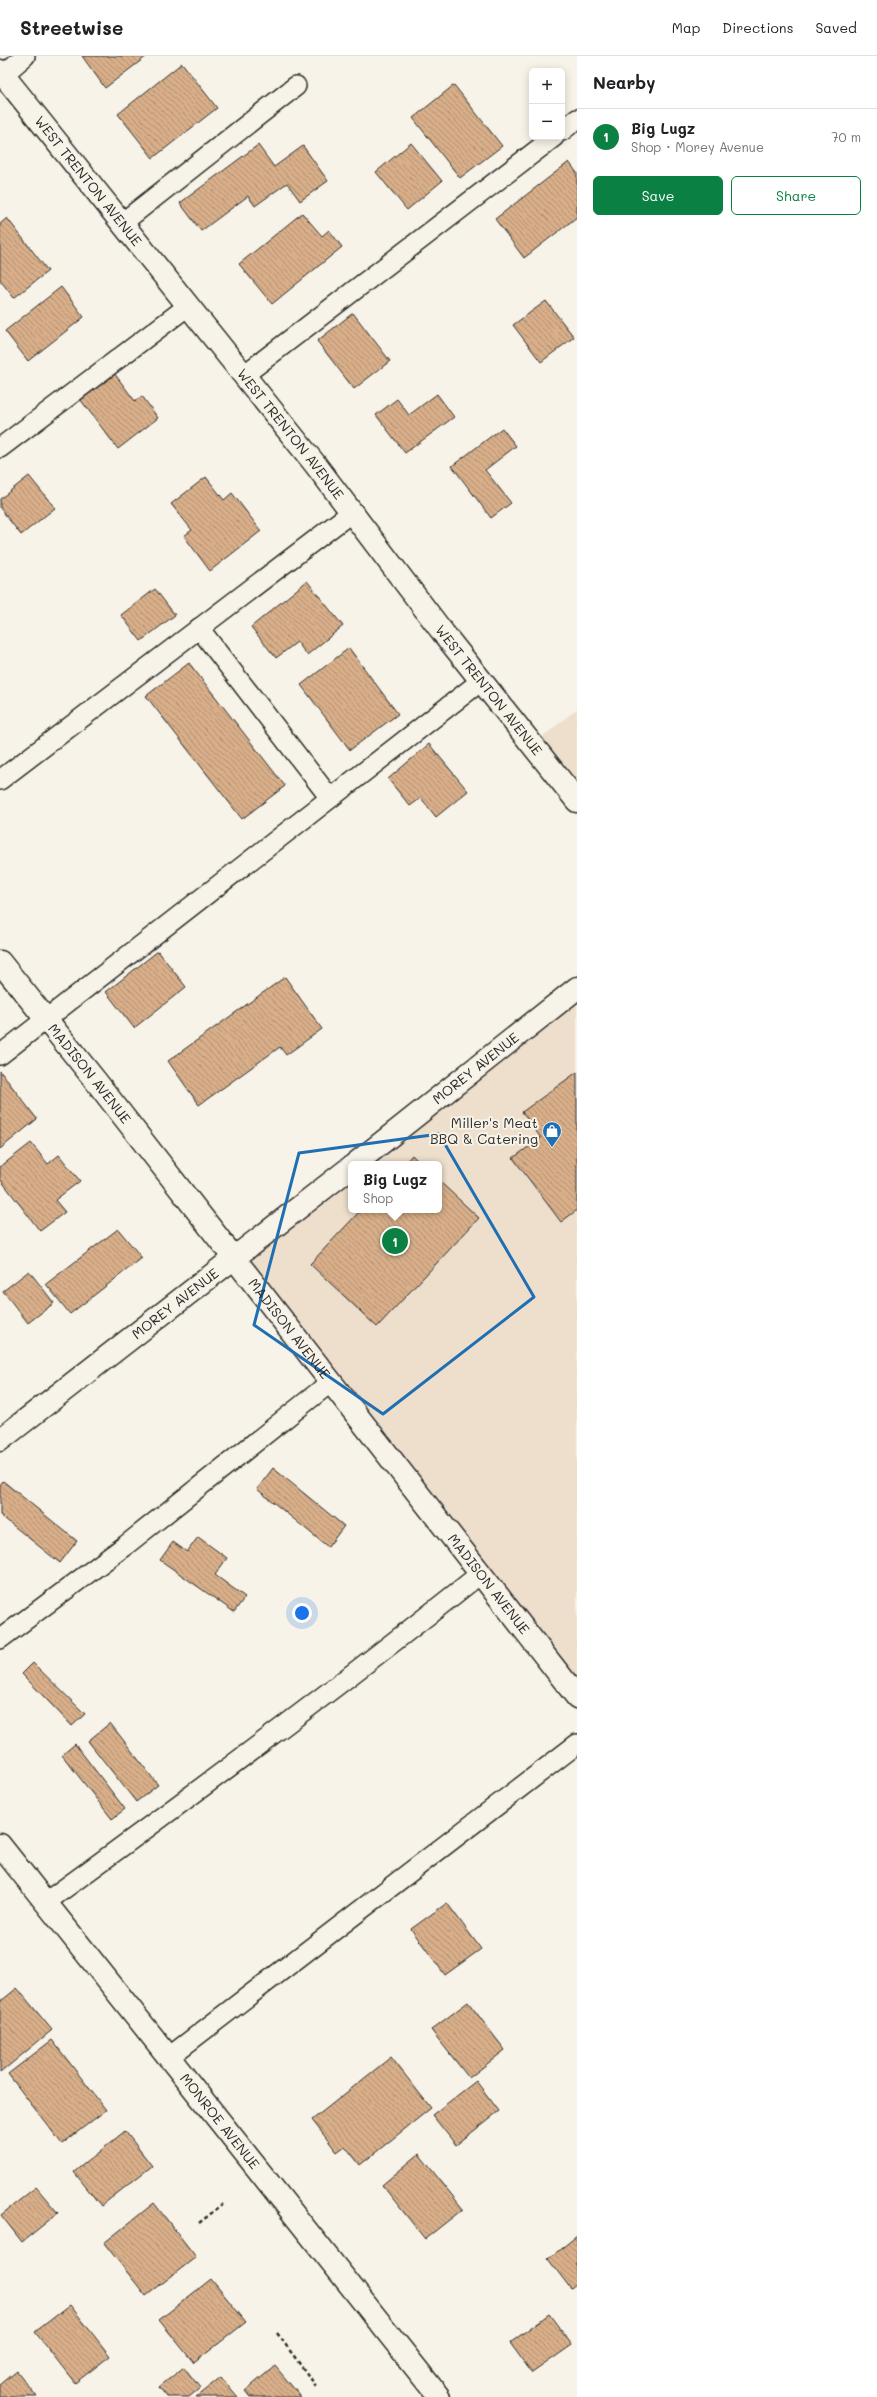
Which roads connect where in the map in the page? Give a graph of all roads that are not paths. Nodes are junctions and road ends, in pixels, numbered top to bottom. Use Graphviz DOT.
graph roads {
  1 [pos="25,56"];
  2 [pos="2,73"];
  3 [pos="296,86"];
  4 [pos="577,119"];
  5 [pos="565,129"];
  6 [pos="550,140"];
  7 [pos="122,223"];
  8 [pos="188,306"];
  9 [pos="244,375"];
  10 [pos="0,448"];
  11 [pos="352,512"];
  12 [pos="199,628"];
  13 [pos="481,681"];
  14 [pos="0,780"];
  15 [pos="330,798"];
  16 [pos="577,801"];
  17 [pos="0,962"];
  18 [pos="577,988"];
  19 [pos="46,1019"];
  20 [pos="0,1055"];
  21 [pos="359,1161"];
  22 [pos="348,1169"];
  23 [pos="235,1258"];
  24 [pos="331,1382"];
  25 [pos="0,1440"];
  26 [pos="480,1574"];
  27 [pos="0,1639"];
  28 [pos="577,1697"];
  29 [pos="577,1744"];
  30 [pos="0,1845"];
  31 [pos="46,1902"];
  32 [pos="169,2057"];
  33 [pos="440,2397"];
  1 -- 2 [label="lane"];
  2 -- 7 [label="street, WEST TRENTON AVENUE"];
  3 -- 7 [label="lane"];
  4 -- 5 [label="lane"];
  6 -- 9 [label="lane"];
  7 -- 8 [label="street, WEST TRENTON AVENUE"];
  8 -- 9 [label="street, WEST TRENTON AVENUE"];
  8 -- 10 [label="lane"];
  9 -- 11 [label="street, WEST TRENTON AVENUE"];
  11 -- 12 [label="lane"];
  11 -- 13 [label="street, WEST TRENTON AVENUE"];
  12 -- 14 [label="lane"];
  12 -- 15 [label="lane"];
  13 -- 15 [label="lane"];
  13 -- 16 [label="street, WEST TRENTON AVENUE"];
  15 -- 19 [label="lane"];
  17 -- 19 [label="street, MADISON AVENUE"];
  18 -- 21 [label="street, MOREY AVENUE"];
  19 -- 20 [label="lane"];
  19 -- 23 [label="street, MADISON AVENUE"];
  22 -- 23 [label="street, MOREY AVENUE"];
  23 -- 24 [label="street, MADISON AVENUE"];
  23 -- 25 [label="street, MOREY AVENUE"];
  24 -- 26 [label="street, MADISON AVENUE"];
  24 -- 27 [label="lane"];
  26 -- 28 [label="street, MADISON AVENUE"];
  26 -- 31 [label="lane"];
  29 -- 32 [label="lane"];
  30 -- 31 [label="street, MONROE AVENUE"];
  31 -- 32 [label="street, MONROE AVENUE"];
  32 -- 33 [label="street, MONROE AVENUE"];
}
